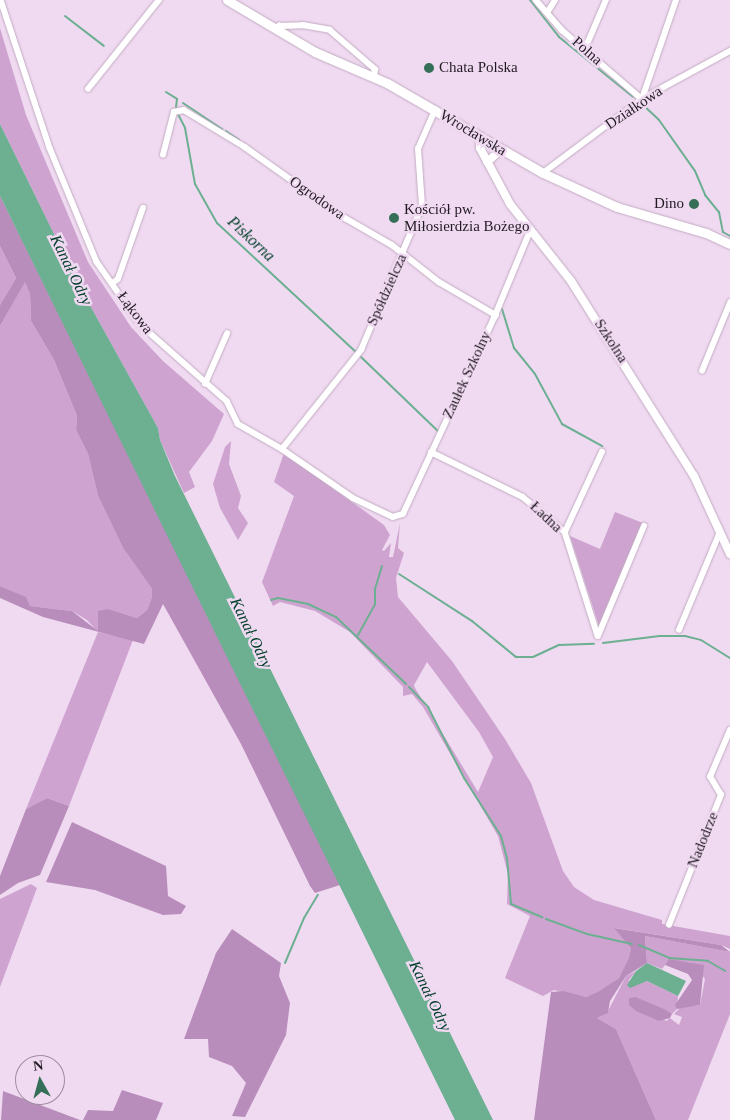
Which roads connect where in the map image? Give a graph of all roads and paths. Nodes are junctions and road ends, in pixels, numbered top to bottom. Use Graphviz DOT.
graph roads {
  1 [pos="1,0"];
  2 [pos="159,0"];
  3 [pos="227,0"];
  4 [pos="536,0"];
  5 [pos="555,0"];
  6 [pos="606,0"];
  7 [pos="676,0"];
  8 [pos="547,13"];
  9 [pos="276,30"];
  10 [pos="585,49"];
  11 [pos="730,51"];
  12 [pos="374,77"];
  13 [pos="88,89"];
  14 [pos="642,99"];
  15 [pos="435,110"];
  16 [pos="480,138"];
  17 [pos="501,150"];
  18 [pos="163,155"];
  19 [pos="487,162"];
  20 [pos="543,173"];
  21 [pos="143,208"];
  22 [pos="530,231"];
  23 [pos="730,244"];
  24 [pos="403,253"];
  25 [pos="113,284"];
  26 [pos="730,303"];
  27 [pos="496,315"];
  28 [pos="227,334"];
  29 [pos="702,371"];
  30 [pos="205,384"];
  31 [pos="282,449"];
  32 [pos="431,452"];
  33 [pos="602,452"];
  34 [pos="400,517"];
  35 [pos="644,526"];
  36 [pos="564,532"];
  37 [pos="720,532"];
  38 [pos="730,554"];
  39 [pos="680,630"];
  40 [pos="730,730"];
  41 [pos="669,925"];
  1 -- 25 [label="street, Łąkowa"];
  2 -- 13 [label="street"];
  3 -- 9 [label="main road, Wrocławska"];
  4 -- 8 [label="street, Polna"];
  5 -- 8 [label="street"];
  6 -- 10 [label="street"];
  7 -- 14 [label="street"];
  8 -- 10 [label="street, Polna"];
  9 -- 12 [label="main road, Wrocławska"];
  9 -- 12 [label="street"];
  10 -- 14 [label="street, Polna"];
  11 -- 14 [label="street, Działkowa"];
  12 -- 15 [label="main road, Wrocławska"];
  14 -- 20 [label="street, Działkowa"];
  15 -- 16 [label="main road, Wrocławska"];
  15 -- 24 [label="street, Spółdzielcza"];
  16 -- 17 [label="main road, Wrocławska"];
  16 -- 19 [label="street, Szkolna"];
  17 -- 19 [label="street"];
  17 -- 20 [label="main road, Wrocławska"];
  18 -- 24 [label="street, Ogrodowa"];
  19 -- 22 [label="street, Szkolna"];
  20 -- 23 [label="main road, Wrocławska"];
  21 -- 25 [label="street"];
  22 -- 27 [label="street, Zaułek Szkolny"];
  22 -- 37 [label="street, Szkolna"];
  24 -- 27 [label="street, Ogrodowa"];
  24 -- 31 [label="street, Spółdzielcza"];
  25 -- 30 [label="street, Łąkowa"];
  26 -- 29 [label="street"];
  27 -- 32 [label="street, Zaułek Szkolny"];
  28 -- 30 [label="street"];
  30 -- 31 [label="street, Łąkowa"];
  31 -- 34 [label="street, Łąkowa"];
  32 -- 34 [label="street, Zaułek Szkolny"];
  32 -- 36 [label="street, Ładna"];
  33 -- 36 [label="street"];
  35 -- 36 [label="street, Ładna"];
  37 -- 38 [label="street, Szkolna"];
  37 -- 39 [label="street"];
  40 -- 41 [label="street, Nadodrze"];
}
